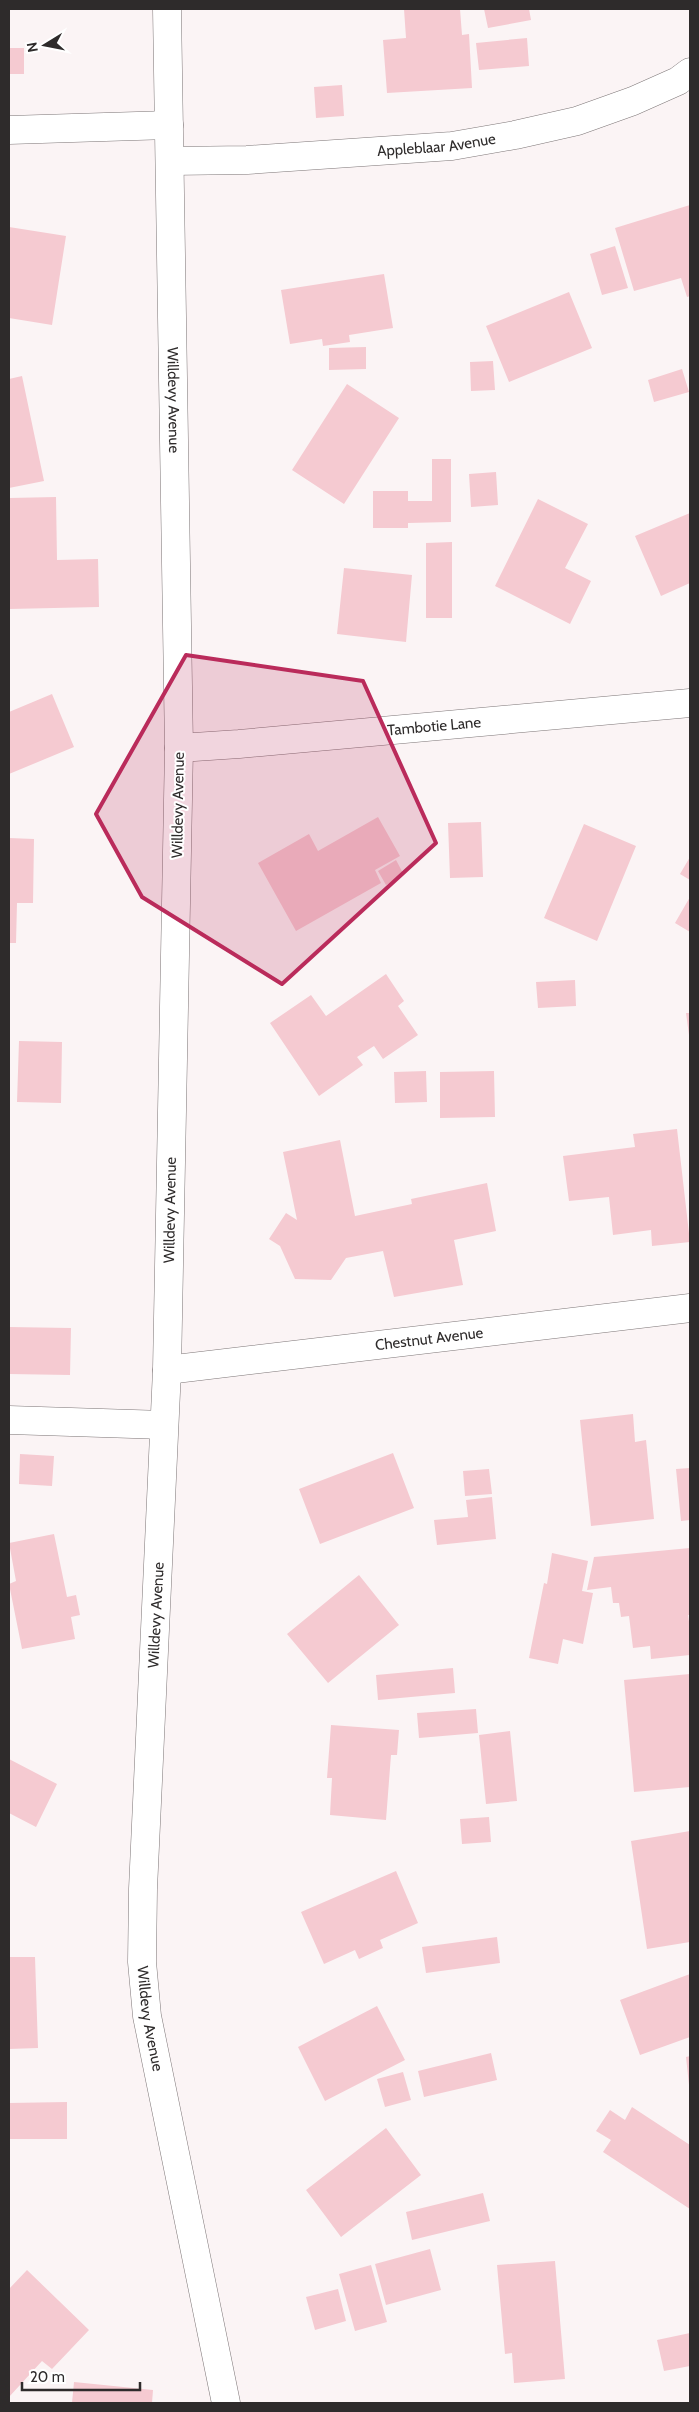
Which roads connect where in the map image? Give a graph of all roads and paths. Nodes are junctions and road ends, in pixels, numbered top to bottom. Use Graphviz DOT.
graph roads {
  1 [pos="167,9"];
  2 [pos="690,72"];
  3 [pos="169,125"];
  4 [pos="9,130"];
  5 [pos="171,161"];
  6 [pos="690,703"];
  7 [pos="179,748"];
  8 [pos="690,1308"];
  9 [pos="166,1370"];
  10 [pos="9,1420"];
  11 [pos="164,1425"];
  12 [pos="226,2403"];
  1 -- 3 [label="street, Willdevy Avenue"];
  2 -- 5 [label="street, Appleblaar Avenue"];
  3 -- 4 [label="street"];
  3 -- 5 [label="street, Willdevy Avenue"];
  5 -- 7 [label="street, Willdevy Avenue"];
  6 -- 7 [label="street, Tambotie Lane"];
  7 -- 9 [label="street, Willdevy Avenue"];
  8 -- 9 [label="street, Chestnut Avenue"];
  9 -- 11 [label="street, Willdevy Avenue"];
  10 -- 11 [label="street"];
  11 -- 12 [label="street, Willdevy Avenue"];
}
